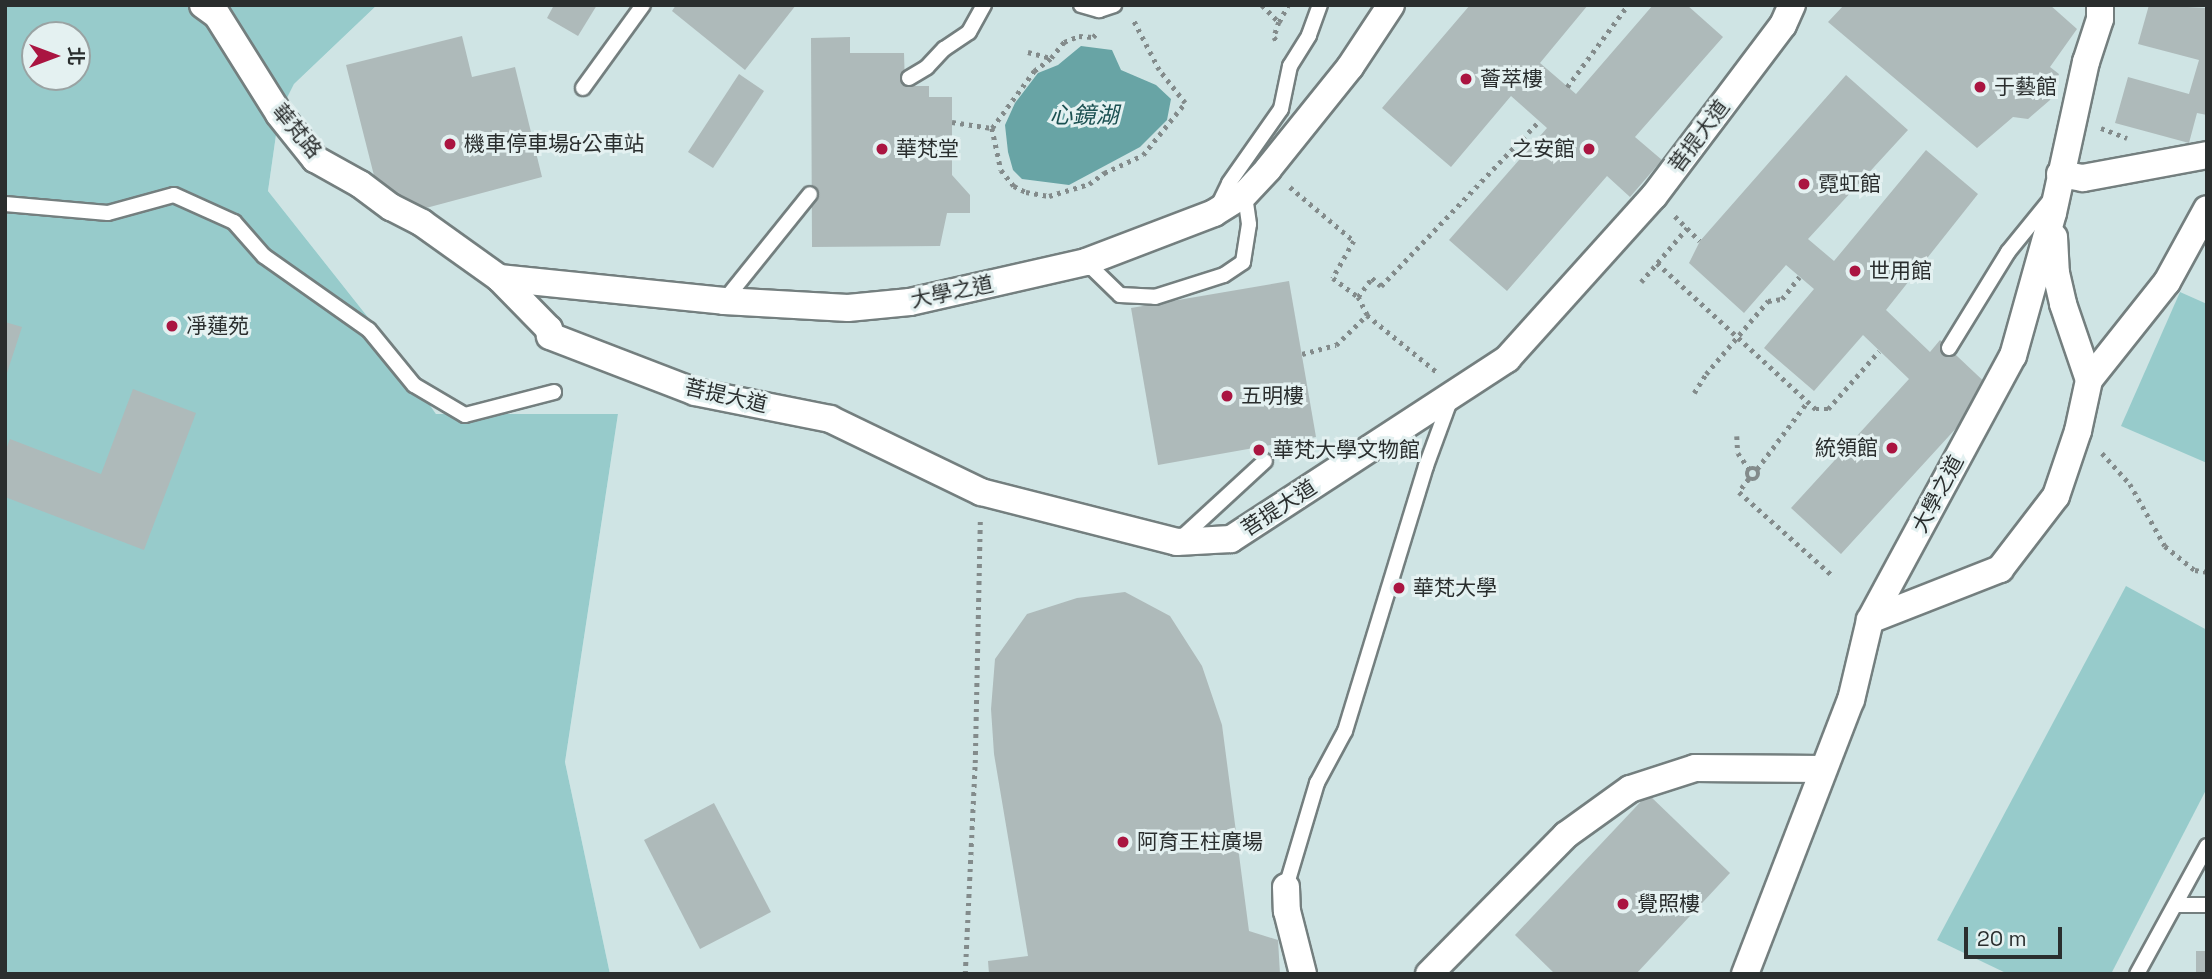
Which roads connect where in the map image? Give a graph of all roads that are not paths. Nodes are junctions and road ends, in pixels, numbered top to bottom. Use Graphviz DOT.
graph roads {
  1 [pos="203,5"];
  2 [pos="643,5"];
  3 [pos="984,5"];
  4 [pos="1081,5"];
  5 [pos="1114,5"];
  6 [pos="1320,5"];
  7 [pos="1391,5"];
  8 [pos="1792,5"];
  9 [pos="2102,10"];
  10 [pos="909,78"];
  11 [pos="583,88"];
  12 [pos="2207,155"];
  13 [pos="810,194"];
  14 [pos="1245,194"];
  15 [pos="2056,194"];
  16 [pos="5,204"];
  17 [pos="2207,209"];
  18 [pos="1214,213"];
  19 [pos="422,223"];
  20 [pos="1086,262"];
  21 [pos="499,278"];
  22 [pos="724,302"];
  23 [pos="1949,348"];
  24 [pos="2089,380"];
  25 [pos="554,392"];
  26 [pos="1452,396"];
  27 [pos="1265,461"];
  28 [pos="1177,542"];
  29 [pos="1870,620"];
  30 [pos="1824,769"];
  31 [pos="2207,846"];
  32 [pos="1286,887"];
  33 [pos="2177,905"];
  34 [pos="2207,905"];
  35 [pos="1303,974"];
  36 [pos="1429,974"];
  37 [pos="1745,974"];
  38 [pos="2137,974"];
  1 -- 19 [label="street, 華梵路"];
  2 -- 11 [label="lane"];
  3 -- 10 [label="lane"];
  4 -- 5 [label="lane"];
  6 -- 18 [label="lane"];
  7 -- 14 [label="street, 大學之道"];
  8 -- 26 [label="street, 菩提大道"];
  9 -- 15 [label="street, 大學之道"];
  12 -- 15 [label="street"];
  13 -- 22 [label="lane"];
  14 -- 18 [label="street, 大學之道"];
  14 -- 20 [label="lane"];
  15 -- 23 [label="lane"];
  15 -- 24 [label="street"];
  15 -- 29 [label="street, 大學之道"];
  16 -- 25 [label="lane"];
  17 -- 24 [label="street"];
  18 -- 20 [label="street, 大學之道"];
  19 -- 21 [label="street, 大學之道"];
  20 -- 22 [label="street, 大學之道"];
  21 -- 22 [label="street, 大學之道"];
  21 -- 28 [label="street, 菩提大道"];
  24 -- 29 [label="street"];
  26 -- 28 [label="street, 菩提大道"];
  26 -- 32 [label="lane"];
  27 -- 28 [label="lane"];
  29 -- 30 [label="street, 大學之道"];
  30 -- 36 [label="street"];
  30 -- 37 [label="street, 大學之道"];
  31 -- 33 [label="lane"];
  32 -- 35 [label="street"];
  33 -- 34 [label="lane"];
  33 -- 38 [label="lane"];
}
